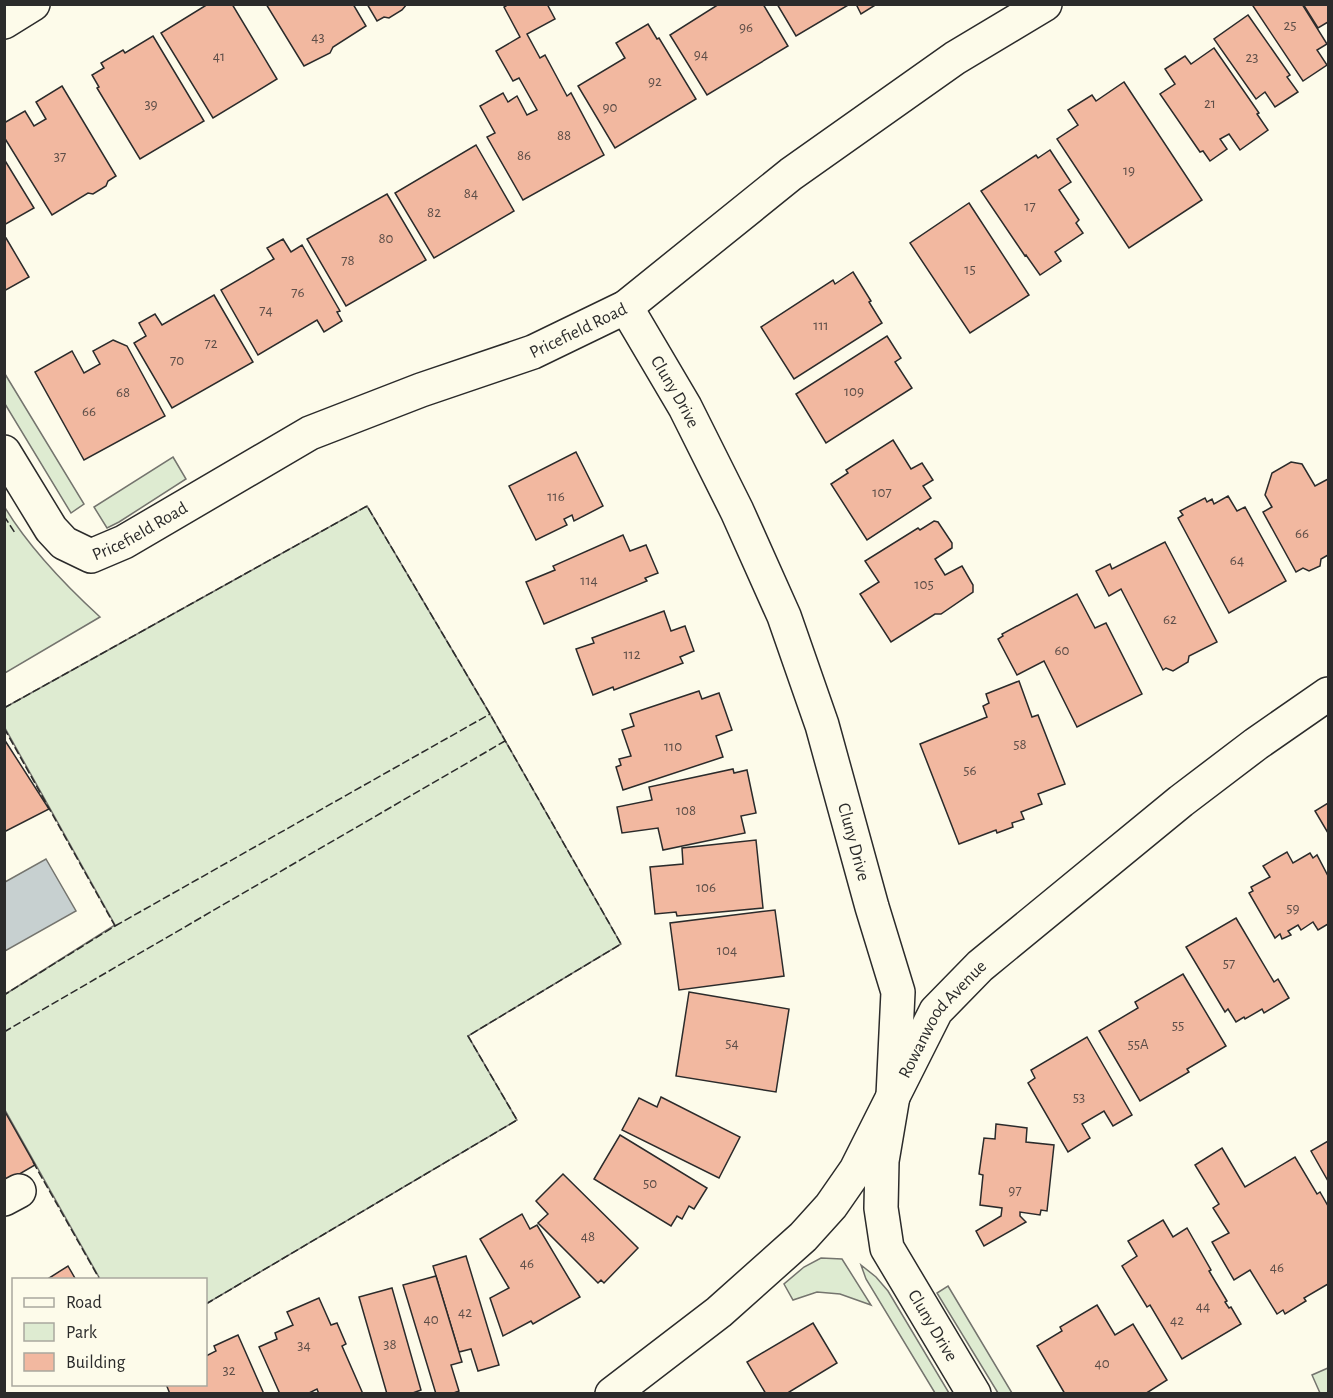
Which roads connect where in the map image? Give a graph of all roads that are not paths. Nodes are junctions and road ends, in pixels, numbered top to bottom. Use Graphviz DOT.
graph roads {
  1 [pos="33,4"];
  2 [pos="1045,4"];
  3 [pos="4,21"];
  4 [pos="626,306"];
  5 [pos="4,452"];
  6 [pos="1329,694"];
  7 [pos="893,1096"];
  8 [pos="612,1394"];
  9 [pos="974,1394"];
  1 -- 3 [label="street"];
  2 -- 4 [label="street, Pricefield Road"];
  4 -- 5 [label="street, Pricefield Road"];
  4 -- 7 [label="street, Cluny Drive"];
  6 -- 7 [label="street, Rowanwood Avenue"];
  7 -- 8 [label="street, Rowanwood Avenue"];
  7 -- 9 [label="street, Cluny Drive"];
}
